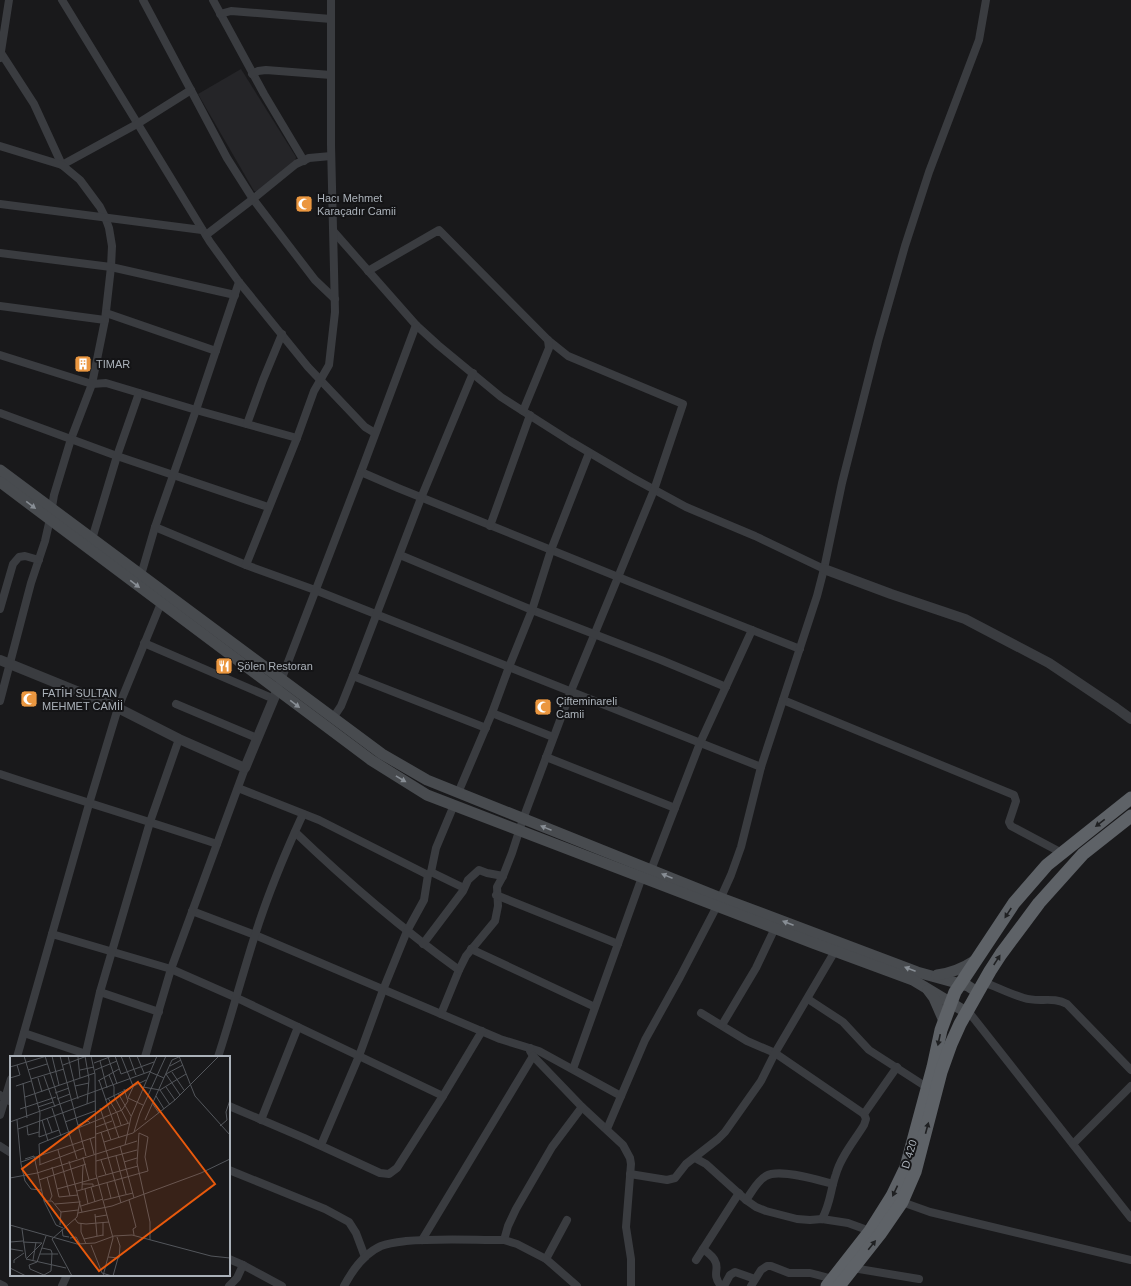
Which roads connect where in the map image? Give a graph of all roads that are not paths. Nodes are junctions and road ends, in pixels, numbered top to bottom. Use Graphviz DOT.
graph roads {
  1 [pos="9,0"];
  2 [pos="143,0"];
  3 [pos="213,0"];
  4 [pos="331,0"];
  5 [pos="986,0"];
  6 [pos="63,1"];
  7 [pos="220,14"];
  8 [pos="331,19"];
  9 [pos="0,56"];
  10 [pos="252,74"];
  11 [pos="331,74"];
  12 [pos="191,90"];
  13 [pos="137,124"];
  14 [pos="0,146"];
  15 [pos="332,156"];
  16 [pos="304,161"];
  17 [pos="62,164"];
  18 [pos="253,199"];
  19 [pos="0,204"];
  20 [pos="105,217"];
  21 [pos="334,232"];
  22 [pos="204,233"];
  23 [pos="0,253"];
  24 [pos="111,267"];
  25 [pos="368,271"];
  26 [pos="239,282"];
  27 [pos="235,295"];
  28 [pos="335,299"];
  29 [pos="0,306"];
  30 [pos="105,316"];
  31 [pos="416,325"];
  32 [pos="282,334"];
  33 [pos="548,340"];
  34 [pos="216,351"];
  35 [pos="0,355"];
  36 [pos="473,374"];
  37 [pos="320,380"];
  38 [pos="92,384"];
  39 [pos="139,393"];
  40 [pos="196,410"];
  41 [pos="0,413"];
  42 [pos="526,413"];
  43 [pos="247,424"];
  44 [pos="375,433"];
  45 [pos="297,438"];
  46 [pos="71,439"];
  47 [pos="589,453"];
  48 [pos="117,456"];
  49 [pos="0,470"];
  50 [pos="362,472"];
  51 [pos="173,475"];
  52 [pos="0,482"];
  53 [pos="654,490"];
  54 [pos="421,498"];
  55 [pos="268,507"];
  56 [pos="51,508"];
  57 [pos="50,520"];
  58 [pos="490,526"];
  59 [pos="155,527"];
  60 [pos="92,538"];
  61 [pos="551,550"];
  62 [pos="400,555"];
  63 [pos="39,560"];
  64 [pos="246,565"];
  65 [pos="824,569"];
  66 [pos="141,575"];
  67 [pos="617,577"];
  68 [pos="316,590"];
  69 [pos="161,603"];
  70 [pos="0,609"];
  71 [pos="532,610"];
  72 [pos="378,614"];
  73 [pos="752,630"];
  74 [pos="595,635"];
  75 [pos="144,644"];
  76 [pos="800,649"];
  77 [pos="5,662"];
  78 [pos="509,666"];
  79 [pos="354,676"];
  80 [pos="281,679"];
  81 [pos="726,687"];
  82 [pos="571,691"];
  83 [pos="276,695"];
  84 [pos="783,700"];
  85 [pos="0,701"];
  86 [pos="176,704"];
  87 [pos="118,708"];
  88 [pos="492,713"];
  89 [pos="334,718"];
  90 [pos="1131,719"];
  91 [pos="486,728"];
  92 [pos="553,737"];
  93 [pos="257,738"];
  94 [pos="179,739"];
  95 [pos="700,743"];
  96 [pos="546,757"];
  97 [pos="761,767"];
  98 [pos="245,768"];
  99 [pos="0,774"];
  100 [pos="238,788"];
  101 [pos="458,793"];
  102 [pos="1131,798"];
  103 [pos="89,804"];
  104 [pos="454,805"];
  105 [pos="675,808"];
  106 [pos="303,814"];
  107 [pos="1131,816"];
  108 [pos="150,822"];
  109 [pos="522,824"];
  110 [pos="295,832"];
  111 [pos="217,844"];
  112 [pos="1062,853"];
  113 [pos="652,870"];
  114 [pos="429,873"];
  115 [pos="503,876"];
  116 [pos="642,877"];
  117 [pos="464,888"];
  118 [pos="496,894"];
  119 [pos="719,902"];
  120 [pos="192,911"];
  121 [pos="775,928"];
  122 [pos="407,931"];
  123 [pos="52,934"];
  124 [pos="255,935"];
  125 [pos="423,944"];
  126 [pos="618,944"];
  127 [pos="471,949"];
  128 [pos="835,951"];
  129 [pos="113,952"];
  130 [pos="978,958"];
  131 [pos="171,969"];
  132 [pos="459,970"];
  133 [pos="931,976"];
  134 [pos="983,982"];
  135 [pos="961,984"];
  136 [pos="925,986"];
  137 [pos="383,990"];
  138 [pos="100,992"];
  139 [pos="977,994"];
  140 [pos="237,998"];
  141 [pos="808,999"];
  142 [pos="950,1002"];
  143 [pos="595,1007"];
  144 [pos="968,1011"];
  145 [pos="159,1012"];
  146 [pos="701,1013"];
  147 [pos="441,1014"];
  148 [pos="944,1021"];
  149 [pos="722,1025"];
  150 [pos="298,1027"];
  151 [pos="482,1031"];
  152 [pos="24,1033"];
  153 [pos="530,1048"];
  154 [pos="775,1053"];
  155 [pos="17,1056"];
  156 [pos="86,1056"];
  157 [pos="145,1056"];
  158 [pos="218,1056"];
  159 [pos="359,1056"];
  160 [pos="534,1056"];
  161 [pos="897,1067"];
  162 [pos="573,1069"];
  163 [pos="1131,1070"];
  164 [pos="10,1082"];
  165 [pos="1131,1086"];
  166 [pos="928,1088"];
  167 [pos="443,1096"];
  168 [pos="621,1096"];
  169 [pos="5,1098"];
  170 [pos="230,1106"];
  171 [pos="582,1107"];
  172 [pos="864,1114"];
  173 [pos="0,1115"];
  174 [pos="261,1120"];
  175 [pos="607,1129"];
  176 [pos="1073,1144"];
  177 [pos="321,1145"];
  178 [pos="0,1146"];
  179 [pos="10,1152"];
  180 [pos="695,1158"];
  181 [pos="230,1170"];
  182 [pos="630,1174"];
  183 [pos="833,1184"];
  184 [pos="739,1194"];
  185 [pos="746,1200"];
  186 [pos="902,1202"];
  187 [pos="1131,1218"];
  188 [pos="822,1219"];
  189 [pos="567,1220"];
  190 [pos="870,1231"];
  191 [pos="422,1240"];
  192 [pos="504,1240"];
  193 [pos="703,1249"];
  194 [pos="365,1258"];
  195 [pos="230,1259"];
  196 [pos="546,1259"];
  197 [pos="696,1260"];
  198 [pos="1131,1260"];
  199 [pos="243,1265"];
  200 [pos="853,1268"];
  201 [pos="67,1276"];
  202 [pos="919,1280"];
  203 [pos="753,1283"];
  204 [pos="0,1284"];
  205 [pos="833,1284"];
  206 [pos="4,1286"];
  207 [pos="62,1286"];
  208 [pos="229,1286"];
  209 [pos="282,1286"];
  210 [pos="344,1286"];
  211 [pos="577,1286"];
  212 [pos="631,1286"];
  213 [pos="721,1286"];
  214 [pos="724,1286"];
  1 -- 9 [label="street"];
  2 -- 12 [label="street"];
  3 -- 7 [label="street"];
  4 -- 8 [label="street"];
  5 -- 65 [label="street"];
  6 -- 13 [label="street"];
  7 -- 8 [label="street"];
  7 -- 10 [label="street"];
  8 -- 11 [label="street"];
  9 -- 17 [label="street"];
  10 -- 11 [label="street"];
  10 -- 16 [label="street"];
  11 -- 15 [label="street"];
  12 -- 13 [label="street"];
  12 -- 18 [label="street"];
  13 -- 17 [label="street"];
  13 -- 22 [label="street"];
  14 -- 17 [label="street"];
  15 -- 16 [label="street"];
  15 -- 21 [label="street"];
  16 -- 18 [label="street"];
  17 -- 20 [label="street"];
  18 -- 22 [label="street"];
  18 -- 28 [label="street"];
  19 -- 20 [label="street"];
  20 -- 22 [label="street"];
  20 -- 24 [label="street"];
  21 -- 25 [label="street"];
  21 -- 28 [label="street"];
  22 -- 26 [label="street"];
  23 -- 24 [label="street"];
  24 -- 27 [label="street"];
  24 -- 30 [label="street"];
  25 -- 31 [label="street"];
  25 -- 33 [label="street"];
  26 -- 27 [label="street"];
  26 -- 32 [label="street"];
  27 -- 34 [label="street"];
  28 -- 37 [label="street"];
  29 -- 30 [label="street"];
  30 -- 34 [label="street"];
  30 -- 38 [label="street"];
  31 -- 36 [label="street"];
  31 -- 44 [label="street"];
  32 -- 37 [label="street"];
  32 -- 43 [label="street"];
  33 -- 42 [label="street"];
  33 -- 53 [label="street"];
  34 -- 40 [label="street"];
  35 -- 38 [label="street"];
  36 -- 42 [label="street"];
  36 -- 54 [label="street"];
  37 -- 44 [label="street"];
  37 -- 45 [label="street"];
  38 -- 39 [label="street"];
  38 -- 46 [label="street"];
  39 -- 40 [label="street"];
  39 -- 48 [label="street"];
  40 -- 43 [label="street"];
  40 -- 51 [label="street"];
  41 -- 46 [label="street"];
  42 -- 47 [label="street"];
  42 -- 58 [label="street"];
  43 -- 45 [label="street"];
  44 -- 50 [label="street"];
  45 -- 55 [label="street"];
  46 -- 48 [label="street"];
  46 -- 56 [label="street"];
  47 -- 53 [label="street"];
  47 -- 61 [label="street"];
  48 -- 51 [label="street"];
  48 -- 60 [label="street"];
  49 -- 56 [label="main road"];
  50 -- 54 [label="street"];
  50 -- 68 [label="street"];
  51 -- 55 [label="street"];
  51 -- 59 [label="street"];
  52 -- 57 [label="main road, one-way"];
  53 -- 65 [label="street"];
  53 -- 67 [label="street"];
  54 -- 58 [label="street"];
  54 -- 62 [label="street"];
  55 -- 64 [label="street"];
  56 -- 57 [label="street"];
  56 -- 60 [label="main road"];
  57 -- 63 [label="street"];
  57 -- 69 [label="main road, one-way"];
  58 -- 61 [label="street"];
  59 -- 64 [label="street"];
  59 -- 66 [label="street"];
  60 -- 66 [label="main road"];
  61 -- 67 [label="street"];
  61 -- 71 [label="street"];
  62 -- 71 [label="street"];
  62 -- 72 [label="street"];
  63 -- 70 [label="street"];
  63 -- 77 [label="street"];
  64 -- 68 [label="street"];
  65 -- 76 [label="street"];
  65 -- 90 [label="street"];
  66 -- 80 [label="main road"];
  67 -- 73 [label="street"];
  67 -- 74 [label="street"];
  68 -- 72 [label="street"];
  68 -- 80 [label="street"];
  69 -- 75 [label="street"];
  69 -- 83 [label="main road"];
  71 -- 74 [label="street"];
  71 -- 78 [label="street"];
  72 -- 78 [label="street"];
  72 -- 79 [label="street"];
  73 -- 76 [label="street"];
  73 -- 81 [label="street"];
  74 -- 81 [label="street"];
  74 -- 82 [label="street"];
  75 -- 83 [label="street"];
  75 -- 87 [label="street"];
  76 -- 84 [label="street"];
  77 -- 85 [label="street"];
  77 -- 87 [label="street"];
  78 -- 82 [label="street"];
  78 -- 88 [label="street"];
  79 -- 89 [label="street"];
  79 -- 91 [label="street"];
  80 -- 83 [label="street"];
  80 -- 89 [label="main road"];
  81 -- 95 [label="street"];
  82 -- 92 [label="street"];
  82 -- 95 [label="street"];
  83 -- 93 [label="street"];
  83 -- 104 [label="main road, one-way"];
  84 -- 97 [label="street"];
  84 -- 112 [label="street"];
  86 -- 93 [label="street"];
  87 -- 94 [label="street"];
  87 -- 103 [label="street"];
  88 -- 91 [label="street"];
  88 -- 92 [label="street"];
  89 -- 101 [label="main road"];
  91 -- 101 [label="street"];
  92 -- 96 [label="street"];
  93 -- 98 [label="street"];
  94 -- 98 [label="street"];
  94 -- 108 [label="street"];
  95 -- 97 [label="street"];
  95 -- 105 [label="street"];
  96 -- 105 [label="street"];
  96 -- 109 [label="street"];
  97 -- 119 [label="street"];
  98 -- 100 [label="street"];
  99 -- 103 [label="street"];
  100 -- 106 [label="street"];
  100 -- 111 [label="street"];
  101 -- 109 [label="main road"];
  102 -- 112 [label="highway, one-way"];
  103 -- 108 [label="street"];
  103 -- 123 [label="street"];
  104 -- 109 [label="main road"];
  104 -- 114 [label="street"];
  105 -- 113 [label="street"];
  106 -- 110 [label="street"];
  106 -- 114 [label="street"];
  134 -- 107 [label="highway, one-way"];
  108 -- 111 [label="street"];
  108 -- 129 [label="street"];
  113 -- 109 [label="main road, one-way"];
  109 -- 115 [label="street"];
  109 -- 116 [label="main road"];
  110 -- 122 [label="street"];
  110 -- 124 [label="street"];
  111 -- 120 [label="street"];
  112 -- 130 [label="highway, one-way"];
  119 -- 113 [label="main road, one-way"];
  114 -- 117 [label="street"];
  114 -- 122 [label="street"];
  115 -- 117 [label="street"];
  115 -- 118 [label="street"];
  116 -- 119 [label="main road"];
  116 -- 126 [label="street"];
  117 -- 125 [label="street"];
  118 -- 126 [label="street"];
  118 -- 127 [label="street"];
  119 -- 121 [label="main road"];
  133 -- 119 [label="main road, one-way"];
  119 -- 168 [label="street"];
  120 -- 124 [label="street"];
  120 -- 131 [label="street"];
  121 -- 128 [label="main road"];
  121 -- 149 [label="street"];
  122 -- 125 [label="street"];
  122 -- 137 [label="street"];
  123 -- 129 [label="street"];
  123 -- 152 [label="street"];
  124 -- 137 [label="street"];
  124 -- 140 [label="street"];
  125 -- 132 [label="street"];
  126 -- 143 [label="street"];
  127 -- 132 [label="street"];
  127 -- 143 [label="street"];
  128 -- 136 [label="main road"];
  128 -- 141 [label="street"];
  129 -- 131 [label="street"];
  129 -- 138 [label="street"];
  130 -- 133 [label="main road"];
  130 -- 135 [label="highway"];
  131 -- 140 [label="street"];
  131 -- 145 [label="street"];
  132 -- 147 [label="street"];
  133 -- 135 [label="main road"];
  134 -- 139 [label="highway"];
  134 -- 163 [label="street"];
  135 -- 139 [label="main road"];
  135 -- 142 [label="highway"];
  136 -- 142 [label="main road"];
  136 -- 148 [label="main road"];
  137 -- 147 [label="street"];
  137 -- 159 [label="street"];
  138 -- 145 [label="street"];
  138 -- 156 [label="street"];
  139 -- 144 [label="highway"];
  140 -- 150 [label="street"];
  140 -- 158 [label="street"];
  141 -- 154 [label="street"];
  141 -- 161 [label="street"];
  142 -- 144 [label="main road"];
  142 -- 148 [label="highway, D 420"];
  143 -- 162 [label="street"];
  144 -- 176 [label="street"];
  186 -- 144 [label="highway, one-way"];
  145 -- 157 [label="street"];
  146 -- 149 [label="street"];
  147 -- 151 [label="street"];
  148 -- 166 [label="highway, D 420, one-way"];
  149 -- 154 [label="street"];
  150 -- 159 [label="street"];
  150 -- 174 [label="street"];
  151 -- 153 [label="street"];
  151 -- 167 [label="street"];
  152 -- 155 [label="street"];
  152 -- 156 [label="street"];
  153 -- 160 [label="street"];
  153 -- 162 [label="street"];
  154 -- 172 [label="street"];
  154 -- 180 [label="street"];
  159 -- 167 [label="street"];
  159 -- 177 [label="street"];
  160 -- 171 [label="street"];
  160 -- 191 [label="street"];
  161 -- 166 [label="street"];
  161 -- 172 [label="street"];
  162 -- 168 [label="street"];
  164 -- 169 [label="street"];
  165 -- 176 [label="street"];
  166 -- 190 [label="highway, D 420, one-way"];
  167 -- 177 [label="street"];
  168 -- 175 [label="street"];
  169 -- 173 [label="street"];
  170 -- 174 [label="street"];
  171 -- 175 [label="street"];
  171 -- 192 [label="street"];
  172 -- 183 [label="street"];
  174 -- 177 [label="street"];
  175 -- 182 [label="street"];
  176 -- 187 [label="street"];
  178 -- 179 [label="street"];
  180 -- 182 [label="street"];
  180 -- 184 [label="street"];
  181 -- 194 [label="street"];
  182 -- 212 [label="street"];
  183 -- 185 [label="street"];
  183 -- 188 [label="street"];
  184 -- 185 [label="street"];
  184 -- 193 [label="street"];
  185 -- 188 [label="street"];
  186 -- 198 [label="street"];
  200 -- 186 [label="highway, one-way"];
  188 -- 190 [label="street"];
  189 -- 196 [label="street"];
  190 -- 205 [label="highway, D 420"];
  191 -- 192 [label="street"];
  191 -- 194 [label="street"];
  192 -- 196 [label="street"];
  193 -- 197 [label="street"];
  193 -- 213 [label="street"];
  194 -- 210 [label="street"];
  195 -- 199 [label="street"];
  196 -- 211 [label="street"];
  199 -- 208 [label="street"];
  199 -- 209 [label="street"];
  200 -- 202 [label="street"];
  200 -- 205 [label="highway"];
  201 -- 207 [label="street"];
  203 -- 205 [label="street"];
  203 -- 214 [label="street"];
  204 -- 206 [label="street"];
}
